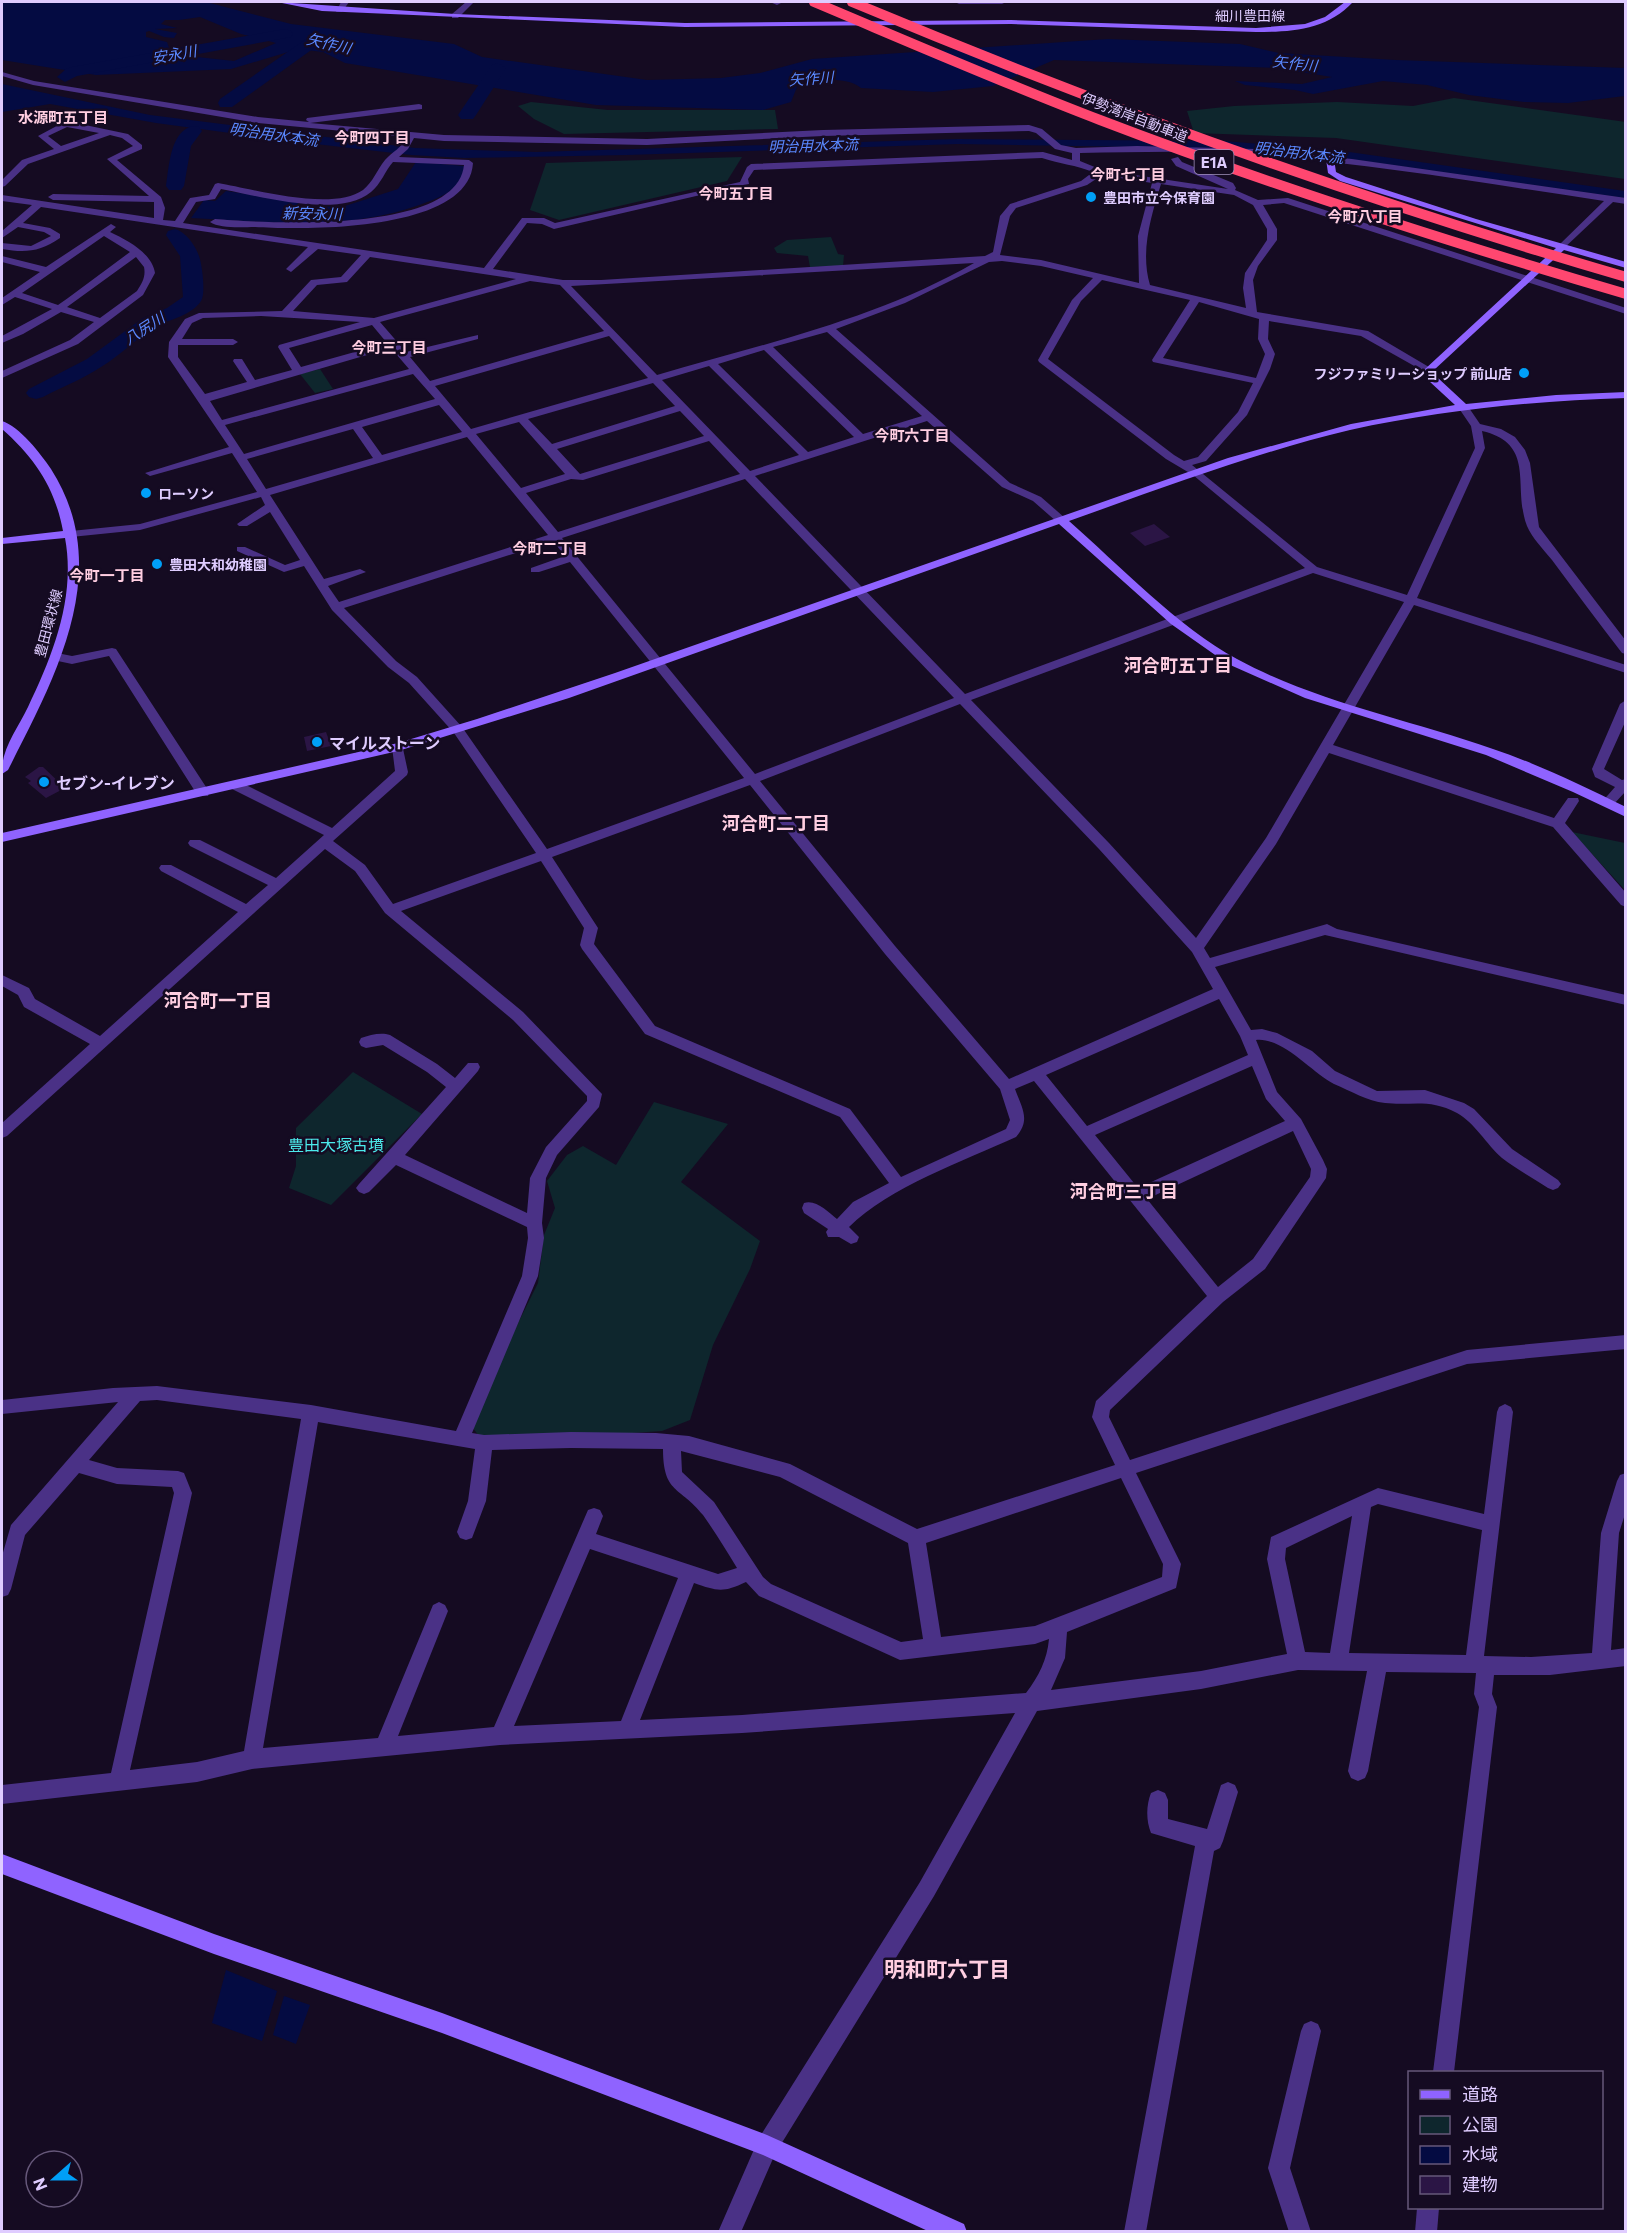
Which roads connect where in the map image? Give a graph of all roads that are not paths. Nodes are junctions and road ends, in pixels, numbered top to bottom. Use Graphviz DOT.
graph roads {
  1 [pos="280,2"];
  2 [pos="345,2"];
  3 [pos="470,2"];
  4 [pos="814,2"];
  5 [pos="852,2"];
  6 [pos="959,2"];
  7 [pos="1002,2"];
  8 [pos="1349,2"];
  9 [pos="339,10"];
  10 [pos="454,16"];
  11 [pos="854,24"];
  12 [pos="2,74"];
  13 [pos="419,107"];
  14 [pos="299,124"];
  15 [pos="109,132"];
  16 [pos="410,139"];
  17 [pos="61,150"];
  18 [pos="1076,151"];
  19 [pos="396,157"];
  20 [pos="1174,159"];
  21 [pos="1330,159"];
  22 [pos="1076,162"];
  23 [pos="1100,172"];
  24 [pos="1157,181"];
  25 [pos="2,184"];
  26 [pos="1236,193"];
  27 [pos="2,198"];
  28 [pos="40,199"];
  29 [pos="158,199"];
  30 [pos="1611,199"];
  31 [pos="1626,201"];
  32 [pos="330,203"];
  33 [pos="1257,203"];
  34 [pos="125,216"];
  35 [pos="158,221"];
  36 [pos="179,222"];
  37 [pos="16,224"];
  38 [pos="335,226"];
  39 [pos="104,232"];
  40 [pos="2,235"];
  41 [pos="2,246"];
  42 [pos="316,246"];
  43 [pos="1562,247"];
  44 [pos="136,252"];
  45 [pos="367,254"];
  46 [pos="2,259"];
  47 [pos="987,259"];
  48 [pos="1626,265"];
  49 [pos="291,269"];
  50 [pos="49,271"];
  51 [pos="488,271"];
  52 [pos="533,277"];
  53 [pos="1099,277"];
  54 [pos="1626,277"];
  55 [pos="1526,280"];
  56 [pos="563,283"];
  57 [pos="1146,287"];
  58 [pos="15,294"];
  59 [pos="1626,294"];
  60 [pos="1196,299"];
  61 [pos="2,302"];
  62 [pos="59,307"];
  63 [pos="1625,311"];
  64 [pos="1252,312"];
  65 [pos="285,314"];
  66 [pos="1264,317"];
  67 [pos="374,321"];
  68 [pos="102,322"];
  69 [pos="829,328"];
  70 [pos="609,333"];
  71 [pos="474,337"];
  72 [pos="2,339"];
  73 [pos="174,342"];
  74 [pos="233,342"];
  75 [pos="394,344"];
  76 [pos="766,346"];
  77 [pos="404,356"];
  78 [pos="238,361"];
  79 [pos="711,362"];
  80 [pos="415,369"];
  81 [pos="1429,370"];
  82 [pos="298,371"];
  83 [pos="2,375"];
  84 [pos="654,378"];
  85 [pos="1257,381"];
  86 [pos="253,384"];
  87 [pos="427,384"];
  88 [pos="1626,395"];
  89 [pos="204,400"];
  90 [pos="441,401"];
  91 [pos="683,407"];
  92 [pos="1463,407"];
  93 [pos="520,417"];
  94 [pos="928,417"];
  95 [pos="2,424"];
  96 [pos="218,424"];
  97 [pos="355,425"];
  98 [pos="1476,426"];
  99 [pos="470,432"];
  100 [pos="712,437"];
  101 [pos="861,438"];
  102 [pos="550,448"];
  103 [pos="237,453"];
  104 [pos="805,455"];
  105 [pos="380,459"];
  106 [pos="1184,464"];
  107 [pos="1197,472"];
  108 [pos="150,473"];
  109 [pos="747,474"];
  110 [pos="572,475"];
  111 [pos="519,492"];
  112 [pos="263,494"];
  113 [pos="271,506"];
  114 [pos="1061,520"];
  115 [pos="243,524"];
  116 [pos="71,534"];
  117 [pos="555,538"];
  118 [pos="2,541"];
  119 [pos="241,549"];
  120 [pos="572,558"];
  121 [pos="307,561"];
  122 [pos="1313,569"];
  123 [pos="535,570"];
  124 [pos="360,573"];
  125 [pos="321,584"];
  126 [pos="859,591"];
  127 [pos="1410,601"];
  128 [pos="336,607"];
  129 [pos="1175,621"];
  130 [pos="1626,650"];
  131 [pos="57,657"];
  132 [pos="658,662"];
  133 [pos="1626,669"];
  134 [pos="962,699"];
  135 [pos="1626,704"];
  136 [pos="1348,707"];
  137 [pos="458,730"];
  138 [pos="398,747"];
  139 [pos="1325,747"];
  140 [pos="2,770"];
  141 [pos="752,779"];
  142 [pos="1624,784"];
  143 [pos="235,785"];
  144 [pos="202,792"];
  145 [pos="1573,801"];
  146 [pos="1607,803"];
  147 [pos="1626,813"];
  148 [pos="1558,824"];
  149 [pos="2,838"];
  150 [pos="329,838"];
  151 [pos="195,843"];
  152 [pos="544,855"];
  153 [pos="166,868"];
  154 [pos="277,884"];
  155 [pos="1626,902"];
  156 [pos="390,910"];
  157 [pos="247,911"];
  158 [pos="1197,948"];
  159 [pos="1207,964"];
  160 [pos="2,980"];
  161 [pos="1223,991"];
  162 [pos="1626,1000"];
  163 [pos="1247,1036"];
  164 [pos="366,1042"];
  165 [pos="101,1043"];
  166 [pos="1256,1058"];
  167 [pos="473,1067"];
  168 [pos="1036,1073"];
  169 [pos="1007,1086"];
  170 [pos="456,1087"];
  171 [pos="1296,1123"];
  172 [pos="2,1132"];
  173 [pos="1086,1133"];
  174 [pos="394,1157"];
  175 [pos="1553,1184"];
  176 [pos="898,1185"];
  177 [pos="364,1188"];
  178 [pos="1137,1196"];
  179 [pos="810,1208"];
  180 [pos="534,1222"];
  181 [pos="1217,1297"];
  182 [pos="1626,1342"];
  183 [pos="137,1393"];
  184 [pos="2,1407"];
  185 [pos="1505,1412"];
  186 [pos="311,1413"];
  187 [pos="460,1440"];
  188 [pos="672,1442"];
  189 [pos="484,1443"];
  190 [pos="75,1464"];
  191 [pos="1126,1470"];
  192 [pos="1626,1481"];
  193 [pos="1363,1502"];
  194 [pos="1621,1514"];
  195 [pos="594,1516"];
  196 [pos="1491,1524"];
  197 [pos="466,1532"];
  198 [pos="916,1538"];
  199 [pos="585,1539"];
  200 [pos="748,1571"];
  201 [pos="689,1573"];
  202 [pos="2,1588"];
  203 [pos="439,1611"];
  204 [pos="1057,1627"];
  205 [pos="933,1646"];
  206 [pos="1626,1657"];
  207 [pos="1298,1661"];
  208 [pos="1601,1661"];
  209 [pos="1338,1662"];
  210 [pos="1378,1664"];
  211 [pos="1480,1665"];
  212 [pos="1031,1702"];
  213 [pos="627,1729"];
  214 [pos="500,1736"];
  215 [pos="384,1747"];
  216 [pos="252,1759"];
  217 [pos="1358,1771"];
  218 [pos="118,1782"];
  219 [pos="1228,1792"];
  220 [pos="2,1795"];
  221 [pos="1158,1800"];
  222 [pos="1206,1839"];
  223 [pos="2,1864"];
  224 [pos="1311,2031"];
  225 [pos="1444,2071"];
  226 [pos="767,2146"];
  227 [pos="1428,2209"];
  228 [pos="943,2229"];
  229 [pos="729,2232"];
  230 [pos="1135,2232"];
  231 [pos="1300,2232"];
  232 [pos="1426,2232"];
  1 -- 9 [label="street, 細川豊田線"];
  2 -- 9 [label="street"];
  3 -- 10 [label="street"];
  4 -- 59 [label="highway, 伊勢湾岸自動車道 / E1A, bridge"];
  5 -- 11 [label="street"];
  5 -- 54 [label="highway, 伊勢湾岸自動車道 / E1A, bridge"];
  6 -- 7 [label="street"];
  8 -- 11 [label="street, 細川豊田線"];
  9 -- 10 [label="street, 細川豊田線"];
  10 -- 11 [label="street, 細川豊田線"];
  12 -- 14 [label="street"];
  13 -- 14 [label="street"];
  14 -- 16 [label="street"];
  15 -- 17 [label="street"];
  15 -- 17 [label="street"];
  15 -- 29 [label="street"];
  16 -- 18 [label="street"];
  16 -- 19 [label="street"];
  17 -- 25 [label="street"];
  18 -- 21 [label="street"];
  18 -- 22 [label="street"];
  19 -- 32 [label="street"];
  19 -- 38 [label="street"];
  20 -- 26 [label="street"];
  21 -- 30 [label="street"];
  21 -- 43 [label="street"];
  22 -- 23 [label="street"];
  22 -- 51 [label="street"];
  23 -- 24 [label="street"];
  23 -- 47 [label="street"];
  24 -- 26 [label="street"];
  24 -- 57 [label="street"];
  26 -- 33 [label="street"];
  27 -- 28 [label="street"];
  28 -- 29 [label="street"];
  28 -- 34 [label="street"];
  28 -- 37 [label="street"];
  29 -- 35 [label="street"];
  30 -- 31 [label="street"];
  30 -- 43 [label="street"];
  32 -- 36 [label="street"];
  32 -- 38 [label="street"];
  33 -- 55 [label="street"];
  33 -- 64 [label="street"];
  34 -- 35 [label="street"];
  34 -- 39 [label="street"];
  35 -- 36 [label="street"];
  36 -- 38 [label="street"];
  36 -- 42 [label="street"];
  37 -- 40 [label="street"];
  37 -- 41 [label="street"];
  38 -- 42 [label="street"];
  39 -- 44 [label="street"];
  39 -- 50 [label="street"];
  42 -- 45 [label="street"];
  42 -- 49 [label="street"];
  43 -- 48 [label="street"];
  43 -- 55 [label="street"];
  44 -- 62 [label="street"];
  44 -- 68 [label="street"];
  45 -- 51 [label="street"];
  45 -- 65 [label="street"];
  46 -- 50 [label="street"];
  47 -- 53 [label="street"];
  47 -- 56 [label="street"];
  47 -- 69 [label="street"];
  50 -- 58 [label="street"];
  51 -- 52 [label="street"];
  52 -- 56 [label="street"];
  52 -- 67 [label="street"];
  53 -- 57 [label="street"];
  53 -- 106 [label="street"];
  55 -- 63 [label="street"];
  55 -- 81 [label="street"];
  56 -- 70 [label="street"];
  57 -- 60 [label="street"];
  58 -- 61 [label="street"];
  58 -- 62 [label="street"];
  60 -- 64 [label="street"];
  60 -- 85 [label="street"];
  62 -- 68 [label="street"];
  62 -- 72 [label="street"];
  64 -- 66 [label="street"];
  65 -- 67 [label="street"];
  65 -- 73 [label="street"];
  66 -- 81 [label="street"];
  66 -- 85 [label="street"];
  67 -- 75 [label="street"];
  67 -- 82 [label="street"];
  68 -- 83 [label="street"];
  69 -- 76 [label="street"];
  69 -- 94 [label="street"];
  70 -- 84 [label="street"];
  70 -- 87 [label="street"];
  71 -- 77 [label="street"];
  73 -- 74 [label="street"];
  73 -- 89 [label="street"];
  75 -- 77 [label="street"];
  75 -- 82 [label="street"];
  76 -- 79 [label="street"];
  76 -- 101 [label="street"];
  77 -- 80 [label="street"];
  78 -- 86 [label="street"];
  79 -- 84 [label="street"];
  79 -- 104 [label="street"];
  80 -- 87 [label="street"];
  80 -- 96 [label="street"];
  81 -- 92 [label="street"];
  82 -- 86 [label="street"];
  84 -- 91 [label="street"];
  84 -- 93 [label="street"];
  85 -- 106 [label="street"];
  86 -- 89 [label="street"];
  87 -- 90 [label="street"];
  88 -- 92 [label="street"];
  89 -- 96 [label="street"];
  90 -- 97 [label="street"];
  90 -- 99 [label="street"];
  91 -- 100 [label="street"];
  91 -- 102 [label="street"];
  92 -- 98 [label="street"];
  92 -- 107 [label="street"];
  93 -- 99 [label="street"];
  93 -- 102 [label="street"];
  94 -- 101 [label="street"];
  94 -- 114 [label="street"];
  95 -- 116 [label="street, 豊田環状線"];
  96 -- 103 [label="street"];
  97 -- 103 [label="street"];
  97 -- 105 [label="street"];
  98 -- 127 [label="street"];
  98 -- 130 [label="street"];
  99 -- 105 [label="street"];
  99 -- 111 [label="street"];
  100 -- 109 [label="street"];
  100 -- 110 [label="street"];
  101 -- 104 [label="street"];
  102 -- 110 [label="street"];
  103 -- 108 [label="street"];
  103 -- 112 [label="street"];
  104 -- 109 [label="street"];
  105 -- 112 [label="street"];
  106 -- 107 [label="street"];
  107 -- 114 [label="street"];
  107 -- 122 [label="street"];
  109 -- 117 [label="street"];
  109 -- 126 [label="street"];
  110 -- 111 [label="street"];
  111 -- 117 [label="street"];
  112 -- 113 [label="street"];
  112 -- 116 [label="street"];
  113 -- 115 [label="street"];
  113 -- 121 [label="street"];
  114 -- 126 [label="street"];
  114 -- 129 [label="street"];
  116 -- 118 [label="street"];
  116 -- 131 [label="street, 豊田環状線"];
  117 -- 120 [label="street"];
  117 -- 128 [label="street"];
  119 -- 121 [label="street"];
  120 -- 123 [label="street"];
  120 -- 132 [label="street"];
  121 -- 125 [label="street"];
  122 -- 127 [label="street"];
  122 -- 129 [label="street"];
  124 -- 125 [label="street"];
  125 -- 128 [label="street"];
  126 -- 132 [label="street"];
  126 -- 134 [label="street"];
  127 -- 133 [label="street"];
  127 -- 136 [label="street"];
  128 -- 137 [label="street"];
  129 -- 134 [label="street"];
  129 -- 136 [label="street"];
  131 -- 140 [label="street, 豊田環状線"];
  131 -- 144 [label="street"];
  132 -- 137 [label="street"];
  132 -- 141 [label="street"];
  134 -- 141 [label="street"];
  134 -- 158 [label="street"];
  135 -- 142 [label="street"];
  136 -- 139 [label="street"];
  136 -- 146 [label="street"];
  137 -- 138 [label="street"];
  137 -- 152 [label="street"];
  138 -- 143 [label="street"];
  138 -- 150 [label="street"];
  139 -- 148 [label="street"];
  139 -- 158 [label="street"];
  141 -- 152 [label="street"];
  141 -- 169 [label="street"];
  142 -- 146 [label="street"];
  143 -- 144 [label="street"];
  143 -- 150 [label="street"];
  144 -- 149 [label="street"];
  145 -- 148 [label="street"];
  146 -- 147 [label="street"];
  148 -- 155 [label="street"];
  150 -- 154 [label="street"];
  150 -- 156 [label="street"];
  151 -- 154 [label="street"];
  152 -- 156 [label="street"];
  152 -- 176 [label="street"];
  153 -- 157 [label="street"];
  154 -- 157 [label="street"];
  156 -- 180 [label="street"];
  157 -- 165 [label="street"];
  158 -- 159 [label="street"];
  159 -- 161 [label="street"];
  159 -- 162 [label="street"];
  160 -- 165 [label="street"];
  161 -- 163 [label="street"];
  161 -- 168 [label="street"];
  163 -- 166 [label="street"];
  163 -- 175 [label="street"];
  164 -- 170 [label="street"];
  165 -- 172 [label="street"];
  166 -- 171 [label="street"];
  166 -- 173 [label="street"];
  167 -- 170 [label="street"];
  168 -- 169 [label="street"];
  168 -- 173 [label="street"];
  169 -- 176 [label="street"];
  170 -- 174 [label="street"];
  171 -- 178 [label="street"];
  171 -- 181 [label="street"];
  173 -- 178 [label="street"];
  174 -- 177 [label="street"];
  174 -- 180 [label="street"];
  176 -- 179 [label="street"];
  178 -- 181 [label="street"];
  180 -- 187 [label="street"];
  181 -- 191 [label="street"];
  182 -- 191 [label="street"];
  183 -- 184 [label="street"];
  183 -- 186 [label="street"];
  183 -- 190 [label="street"];
  185 -- 196 [label="street"];
  186 -- 187 [label="street"];
  186 -- 216 [label="street"];
  187 -- 189 [label="street"];
  188 -- 189 [label="street"];
  188 -- 198 [label="street"];
  188 -- 200 [label="street"];
  189 -- 197 [label="street"];
  190 -- 202 [label="street"];
  190 -- 218 [label="street"];
  191 -- 198 [label="street"];
  191 -- 204 [label="street"];
  192 -- 194 [label="street"];
  193 -- 196 [label="street"];
  193 -- 207 [label="street"];
  193 -- 209 [label="street"];
  194 -- 208 [label="street"];
  195 -- 199 [label="street"];
  196 -- 211 [label="street"];
  198 -- 205 [label="street"];
  199 -- 201 [label="street"];
  199 -- 214 [label="street"];
  200 -- 201 [label="street"];
  200 -- 205 [label="street"];
  201 -- 213 [label="street"];
  203 -- 215 [label="street"];
  204 -- 205 [label="street"];
  204 -- 212 [label="street"];
  206 -- 208 [label="street"];
  207 -- 209 [label="street"];
  207 -- 212 [label="street"];
  208 -- 211 [label="street"];
  209 -- 210 [label="street"];
  210 -- 211 [label="street"];
  210 -- 217 [label="street"];
  211 -- 225 [label="street"];
  212 -- 213 [label="street"];
  212 -- 226 [label="street"];
  213 -- 214 [label="street"];
  214 -- 215 [label="street"];
  215 -- 216 [label="street"];
  216 -- 218 [label="street"];
  218 -- 220 [label="street"];
  219 -- 222 [label="street"];
  221 -- 222 [label="street"];
  222 -- 230 [label="street"];
  223 -- 226 [label="street"];
  224 -- 231 [label="street"];
  226 -- 228 [label="street"];
  226 -- 229 [label="street"];
  227 -- 232 [label="street"];
}
